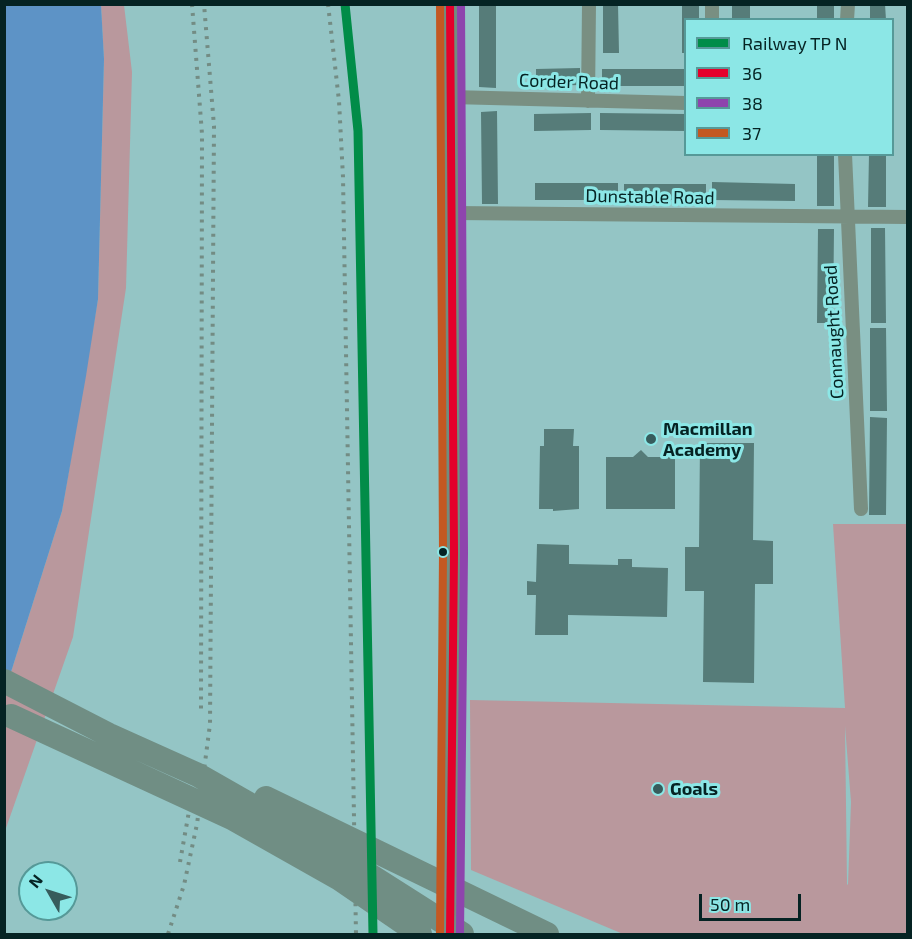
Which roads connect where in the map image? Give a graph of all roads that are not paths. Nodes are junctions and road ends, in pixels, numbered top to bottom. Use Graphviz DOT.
graph roads {
  1 [pos="450,4"];
  2 [pos="589,4"];
  3 [pos="451,97"];
  4 [pos="588,101"];
  5 [pos="684,104"];
  6 [pos="845,156"];
  7 [pos="453,213"];
  8 [pos="908,217"];
  9 [pos="846,218"];
  10 [pos="861,508"];
  11 [pos="4,681"];
  12 [pos="11,716"];
  13 [pos="198,775"];
  14 [pos="420,934"];
  15 [pos="450,934"];
  16 [pos="462,934"];
  17 [pos="547,934"];
  1 -- 3 [label="main road"];
  2 -- 4 [label="street"];
  3 -- 4 [label="street, Corder Road"];
  3 -- 7 [label="main road"];
  4 -- 5 [label="street, Corder Road"];
  6 -- 9 [label="street, Connaught Road"];
  7 -- 9 [label="street, Dunstable Road"];
  7 -- 15 [label="main road"];
  8 -- 9 [label="street, Dunstable Road"];
  9 -- 10 [label="street, Connaught Road"];
  11 -- 13 [label="highway, bridge"];
  12 -- 14 [label="highway, bridge"];
  13 -- 16 [label="highway, bridge"];
  13 -- 17 [label="highway, bridge"];
}
